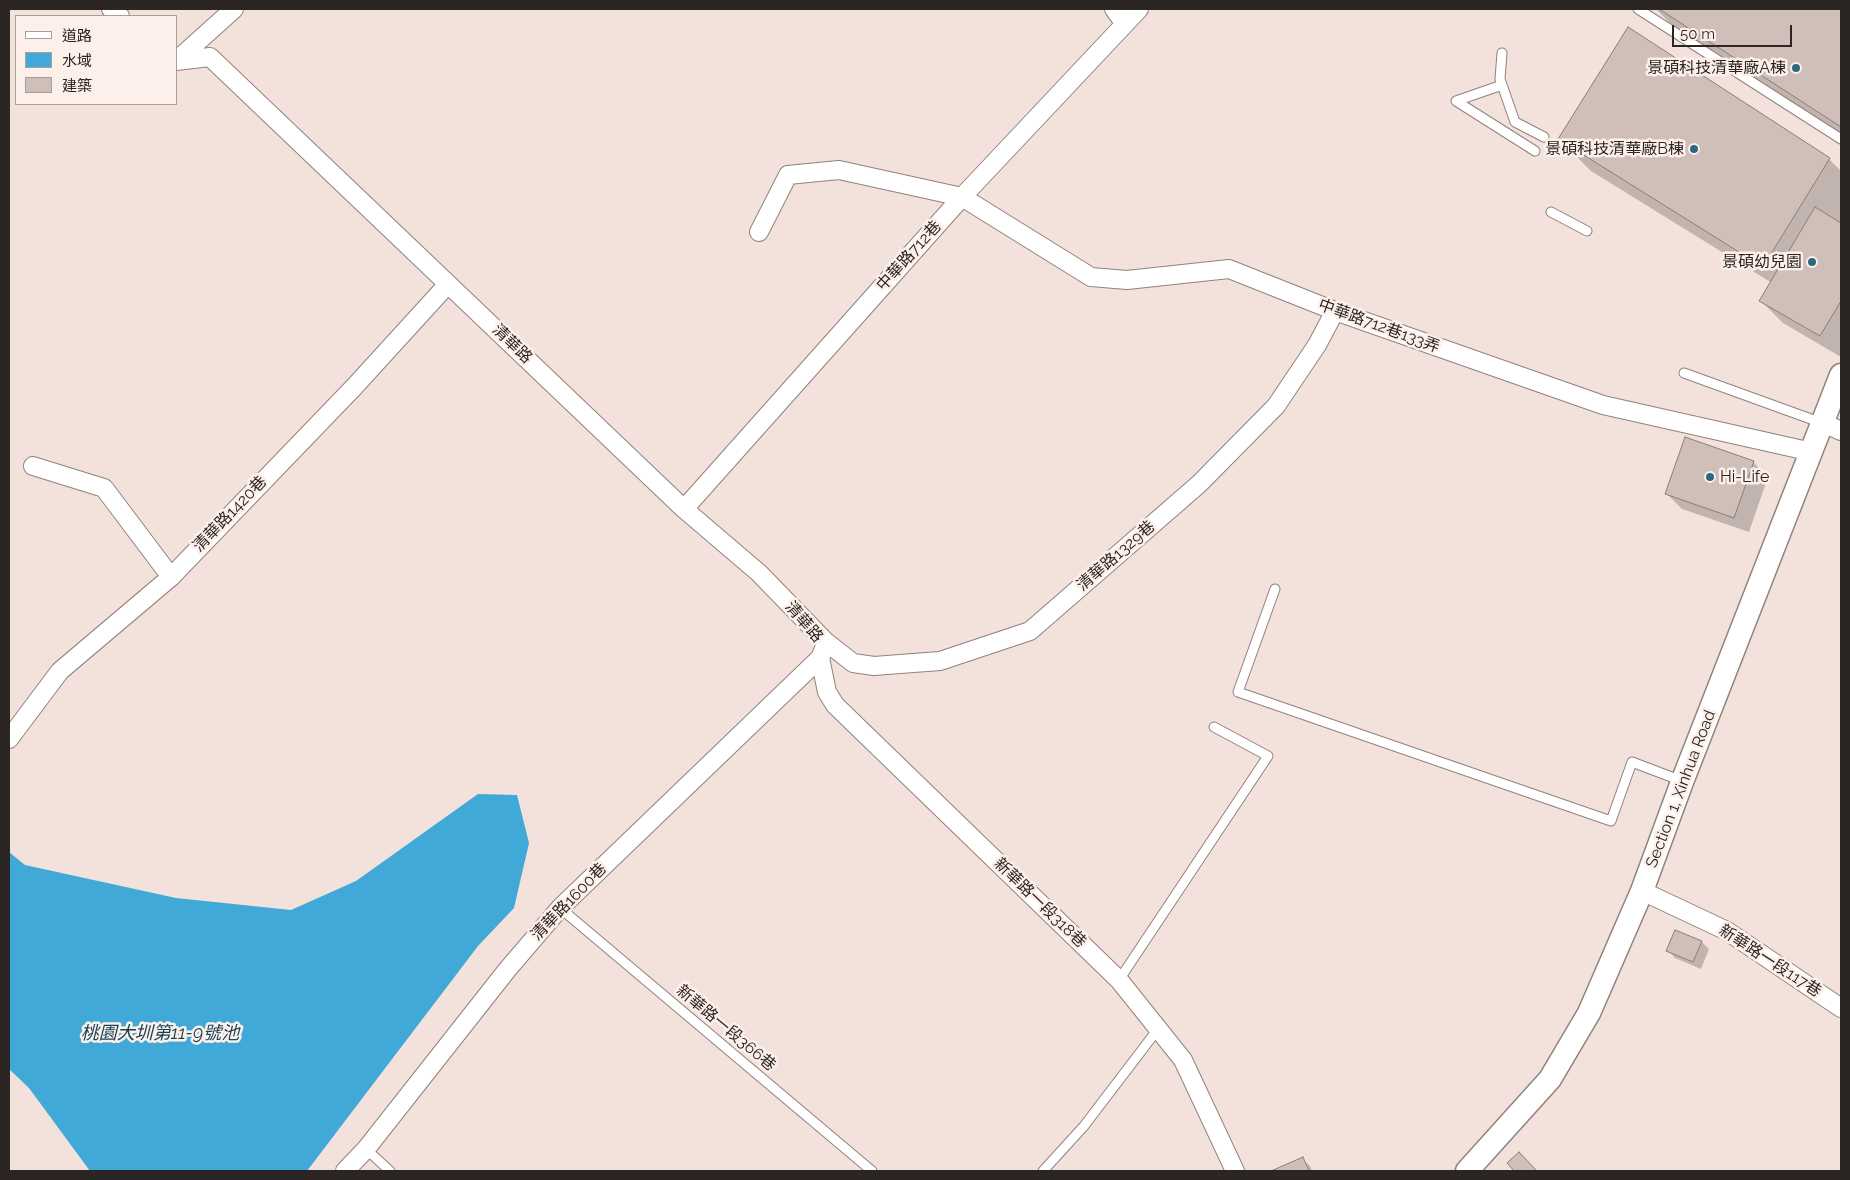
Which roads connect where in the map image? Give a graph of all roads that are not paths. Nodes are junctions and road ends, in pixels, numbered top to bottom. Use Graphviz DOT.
graph roads {
  1 [pos="234,9"];
  2 [pos="1114,9"];
  3 [pos="1139,9"];
  4 [pos="1638,9"];
  5 [pos="1125,24"];
  6 [pos="1502,53"];
  7 [pos="178,59"];
  8 [pos="178,61"];
  9 [pos="1502,85"];
  10 [pos="1544,137"];
  11 [pos="1841,139"];
  12 [pos="1535,151"];
  13 [pos="962,197"];
  14 [pos="1551,212"];
  15 [pos="1587,231"];
  16 [pos="759,232"];
  17 [pos="448,284"];
  18 [pos="1335,311"];
  19 [pos="1684,373"];
  20 [pos="1841,375"];
  21 [pos="1832,427"];
  22 [pos="1812,452"];
  23 [pos="33,466"];
  24 [pos="684,509"];
  25 [pos="171,577"];
  26 [pos="1274,589"];
  27 [pos="826,642"];
  28 [pos="820,658"];
  29 [pos="1214,727"];
  30 [pos="9,739"];
  31 [pos="1682,782"];
  32 [pos="1642,891"];
  33 [pos="560,908"];
  34 [pos="1119,980"];
  35 [pos="1841,1008"];
  36 [pos="1158,1028"];
  37 [pos="366,1149"];
  38 [pos="1469,1170"];
  39 [pos="345,1171"];
  40 [pos="390,1171"];
  41 [pos="872,1171"];
  42 [pos="1042,1171"];
  43 [pos="1235,1171"];
  1 -- 7 [label="street"];
  2 -- 5 [label="street"];
  3 -- 5 [label="street, 中華路712巷"];
  4 -- 11 [label="lane"];
  5 -- 13 [label="street, 中華路712巷"];
  6 -- 9 [label="lane"];
  8 -- 17 [label="street, 清華路"];
  9 -- 10 [label="lane"];
  9 -- 12 [label="lane"];
  13 -- 16 [label="street, 中華路712巷133弄"];
  13 -- 18 [label="street, 中華路712巷133弄"];
  13 -- 24 [label="street, 中華路712巷"];
  14 -- 15 [label="lane"];
  17 -- 24 [label="street, 清華路"];
  17 -- 25 [label="street, 清華路1420巷"];
  18 -- 22 [label="street, 中華路712巷133弄"];
  18 -- 27 [label="street, 清華路1329巷"];
  19 -- 21 [label="lane"];
  20 -- 21 [label="street, Section 1, Xinhua Road"];
  21 -- 22 [label="street, Section 1, Xinhua Road"];
  22 -- 31 [label="street, Section 1, Xinhua Road"];
  23 -- 25 [label="street"];
  24 -- 27 [label="street, 清華路"];
  25 -- 30 [label="street, 清華路1420巷"];
  26 -- 31 [label="lane"];
  27 -- 28 [label="street, 清華路"];
  28 -- 33 [label="street, 清華路1600巷"];
  28 -- 34 [label="street, 新華路一段318巷"];
  29 -- 34 [label="lane"];
  31 -- 32 [label="street, Section 1, Xinhua Road"];
  32 -- 35 [label="street, 新華路一段117巷"];
  32 -- 38 [label="street, Section 1, Xinhua Road"];
  33 -- 37 [label="street, 清華路1600巷"];
  33 -- 41 [label="lane, 新華路一段366巷"];
  34 -- 36 [label="street, 新華路一段318巷"];
  36 -- 42 [label="lane"];
  36 -- 43 [label="street, 新華路一段318巷"];
  37 -- 39 [label="street, 清華路1600巷"];
  37 -- 40 [label="lane"];
}
